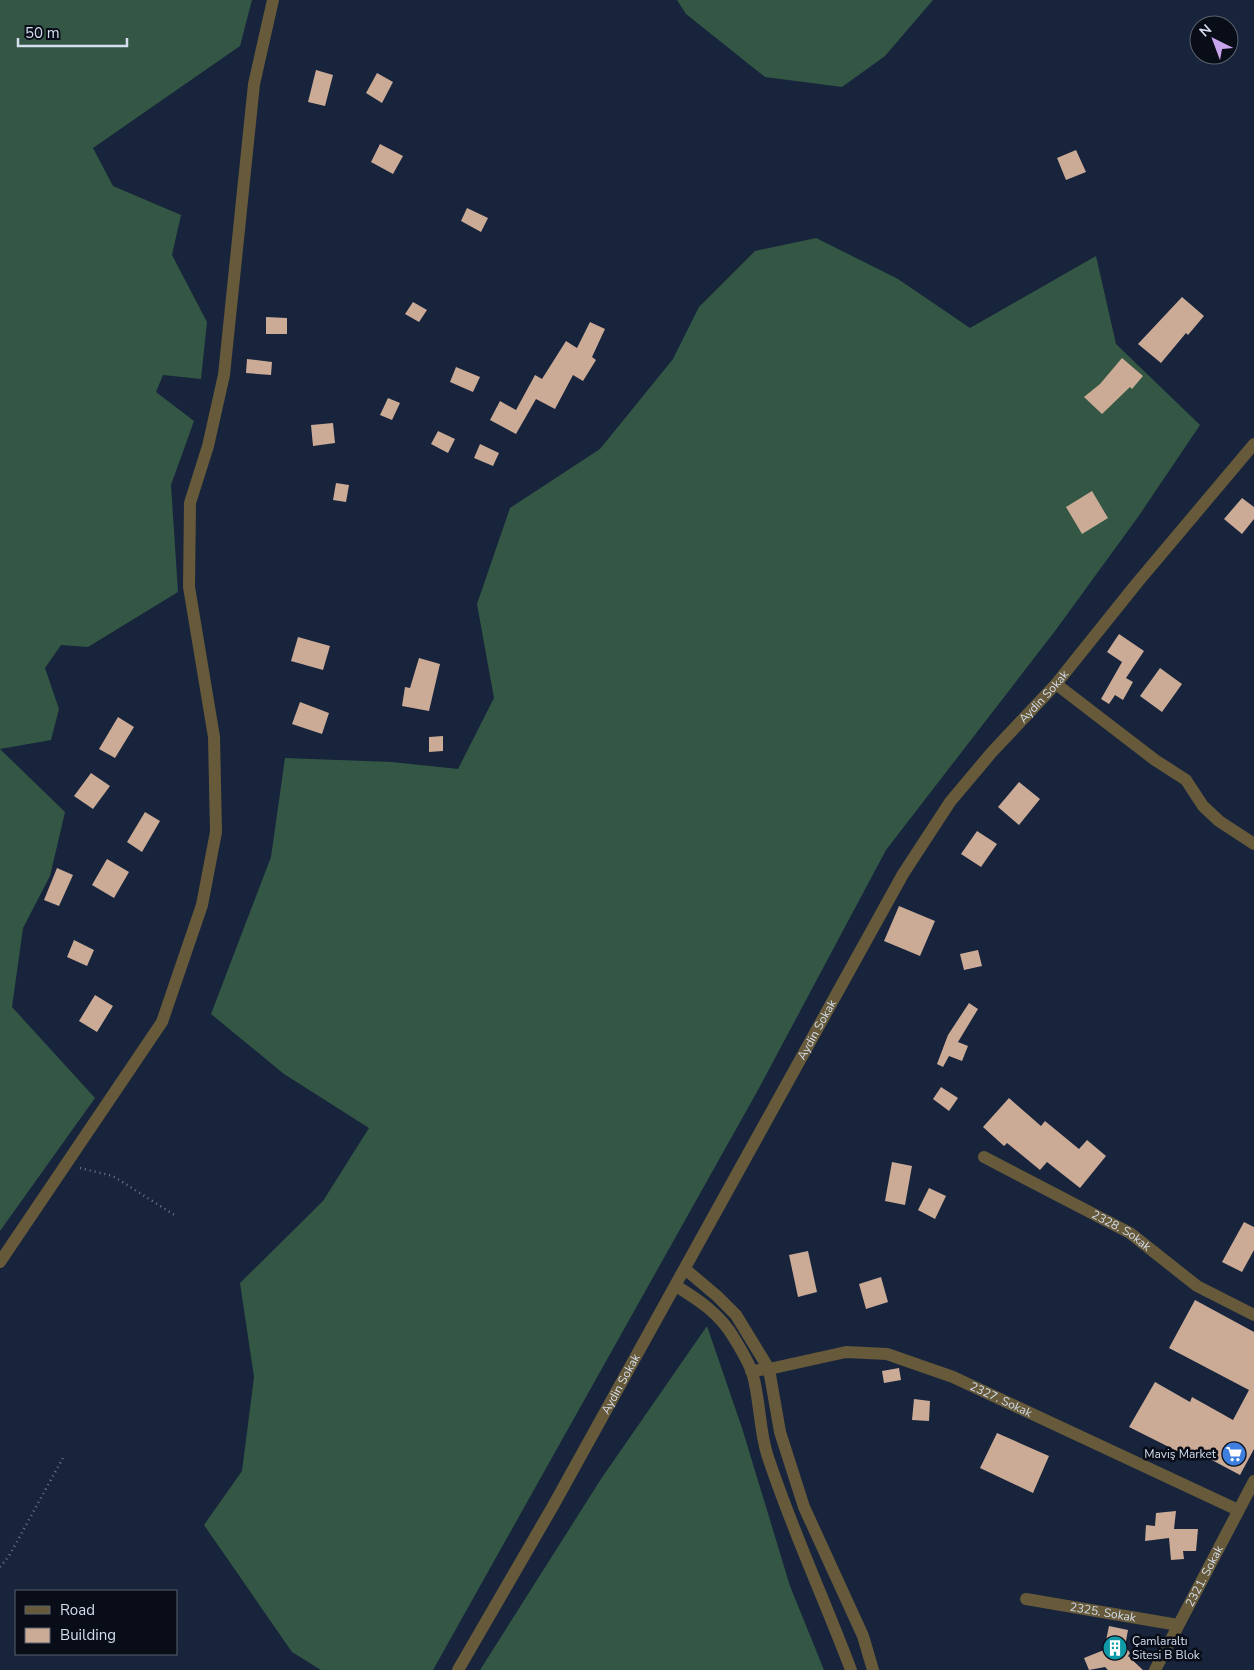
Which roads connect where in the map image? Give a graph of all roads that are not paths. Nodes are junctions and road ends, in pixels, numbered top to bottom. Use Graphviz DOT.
graph roads {
  1 [pos="273,0"];
  2 [pos="1254,444"];
  3 [pos="1056,684"];
  4 [pos="1254,844"];
  5 [pos="984,1157"];
  6 [pos="0,1262"];
  7 [pos="685,1269"];
  8 [pos="676,1286"];
  9 [pos="1254,1315"];
  10 [pos="769,1369"];
  11 [pos="752,1371"];
  12 [pos="1254,1481"];
  13 [pos="1238,1510"];
  14 [pos="1026,1599"];
  15 [pos="1178,1625"];
  16 [pos="458,1670"];
  17 [pos="851,1670"];
  18 [pos="873,1670"];
  19 [pos="1155,1670"];
  1 -- 6 [label="street"];
  2 -- 3 [label="street, Aydin Sokak"];
  3 -- 4 [label="street"];
  3 -- 7 [label="street, Aydin Sokak"];
  5 -- 9 [label="street, 2328. Sokak"];
  7 -- 8 [label="street, Aydin Sokak"];
  7 -- 10 [label="street"];
  8 -- 11 [label="street"];
  8 -- 16 [label="street, Aydin Sokak"];
  10 -- 11 [label="street, 2327. Sokak"];
  10 -- 13 [label="street, 2327. Sokak"];
  10 -- 18 [label="street"];
  11 -- 17 [label="street"];
  12 -- 13 [label="street, 2321. Sokak"];
  13 -- 15 [label="street, 2321. Sokak"];
  14 -- 15 [label="street, 2325. Sokak"];
  15 -- 19 [label="street, 2321. Sokak"];
}
